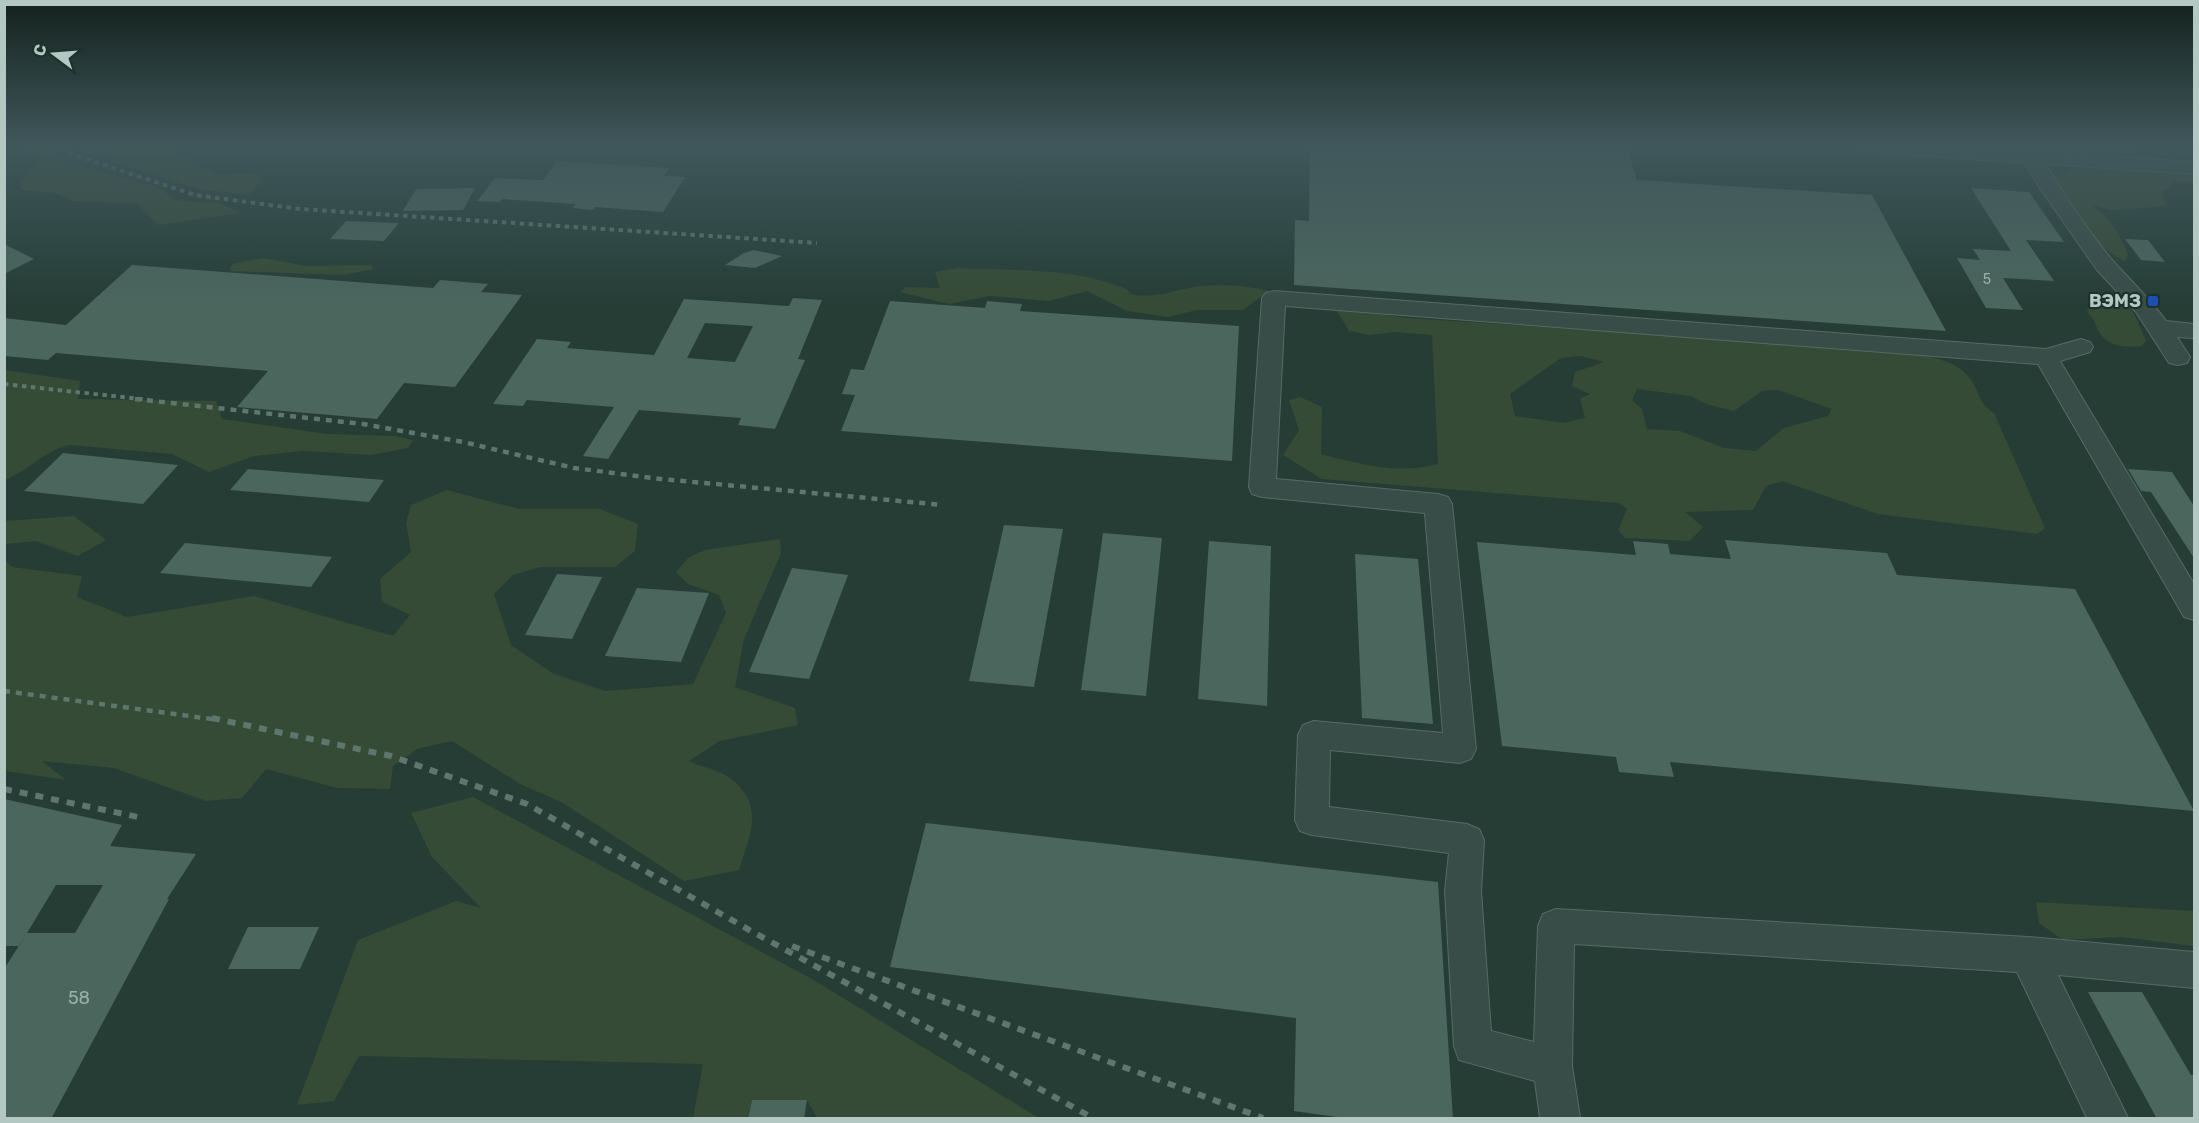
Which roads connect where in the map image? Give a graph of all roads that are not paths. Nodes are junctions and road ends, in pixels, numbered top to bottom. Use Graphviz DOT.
graph roads {
  1 [pos="2057,198"];
  2 [pos="2158,328"];
  3 [pos="2194,331"];
  4 [pos="2081,347"];
  5 [pos="2046,357"];
  6 [pos="2178,357"];
  7 [pos="2194,609"];
  8 [pos="2028,955"];
  9 [pos="2194,970"];
  10 [pos="1553,1066"];
  11 [pos="1560,1119"];
  12 [pos="2108,1119"];
  1 -- 2 [label="street"];
  2 -- 3 [label="street"];
  2 -- 6 [label="street"];
  4 -- 5 [label="street"];
  5 -- 7 [label="street"];
  5 -- 10 [label="street"];
  8 -- 9 [label="street"];
  8 -- 10 [label="street"];
  8 -- 12 [label="street"];
  10 -- 11 [label="street"];
}
